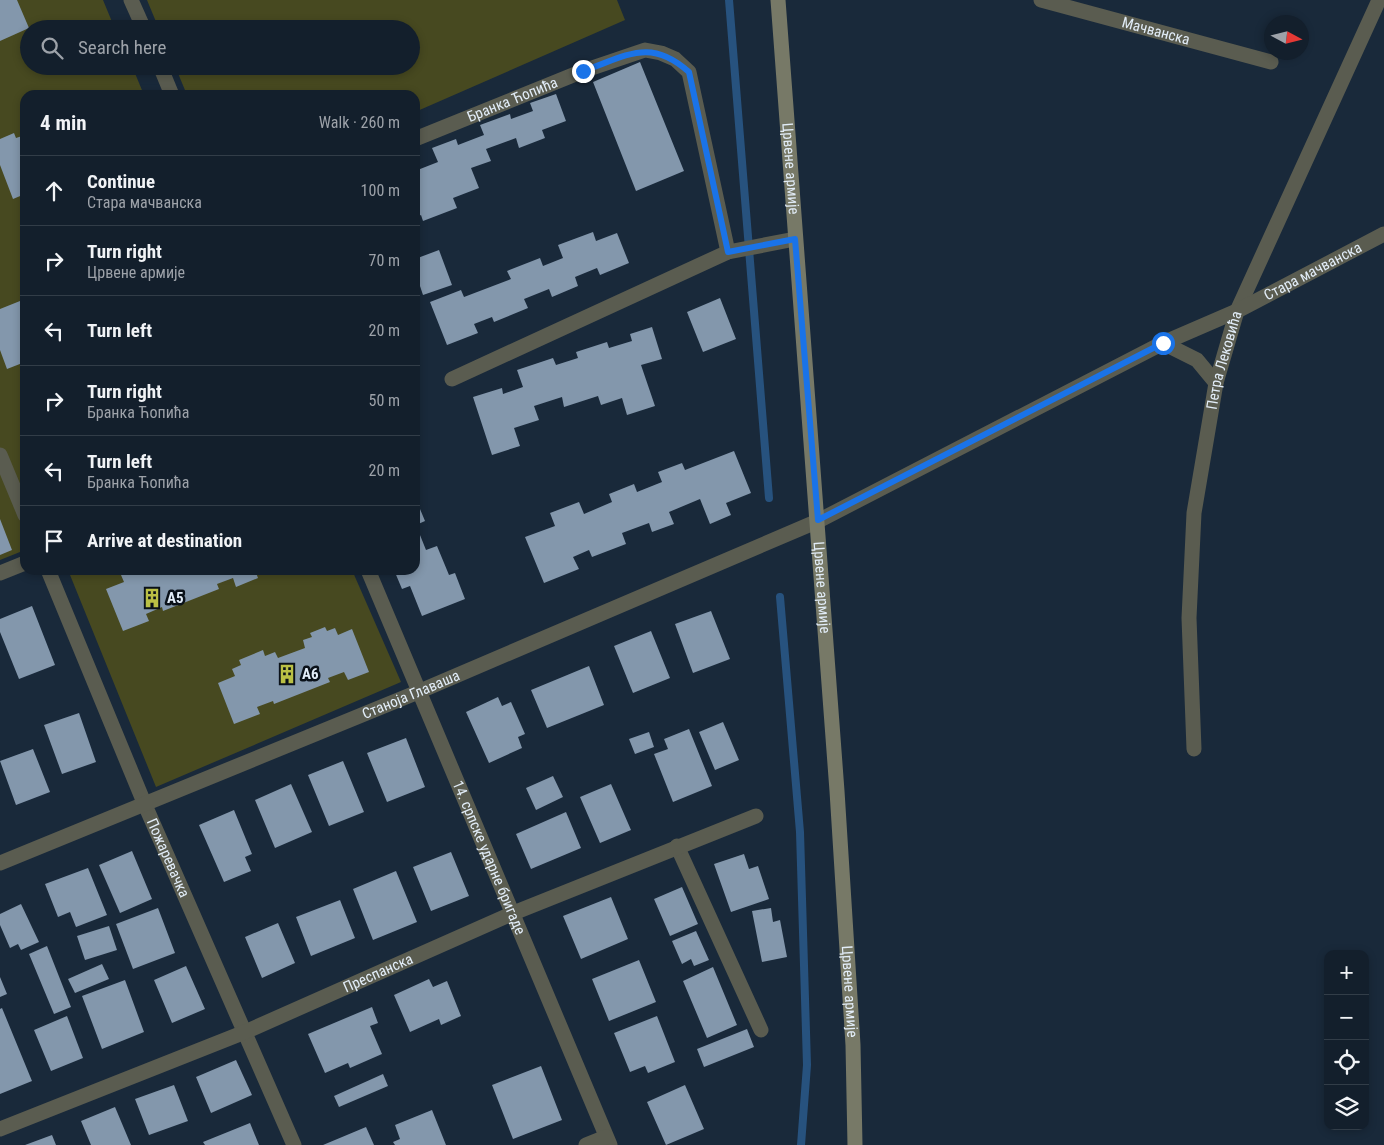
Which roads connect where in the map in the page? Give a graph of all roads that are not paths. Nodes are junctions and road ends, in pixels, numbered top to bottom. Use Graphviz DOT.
graph roads {
  1 [pos="131,0"];
  2 [pos="778,0"];
  3 [pos="1041,0"];
  4 [pos="1379,0"];
  5 [pos="140,20"];
  6 [pos="1271,62"];
  7 [pos="164,75"];
  8 [pos="170,90"];
  9 [pos="420,137"];
  10 [pos="1381,236"];
  11 [pos="795,239"];
  12 [pos="728,252"];
  13 [pos="1237,311"];
  14 [pos="1163,343"];
  15 [pos="452,379"];
  16 [pos="1216,383"];
  17 [pos="0,455"];
  18 [pos="20,504"];
  19 [pos="818,520"];
  20 [pos="20,565"];
  21 [pos="0,573"];
  22 [pos="50,575"];
  23 [pos="370,575"];
  24 [pos="418,692"];
  25 [pos="1194,749"];
  26 [pos="145,805"];
  27 [pos="756,816"];
  28 [pos="677,846"];
  29 [pos="0,863"];
  30 [pos="511,914"];
  31 [pos="761,1030"];
  32 [pos="245,1032"];
  33 [pos="0,1129"];
  34 [pos="608,1141"];
  35 [pos="294,1145"];
  36 [pos="586,1145"];
  37 [pos="855,1145"];
  1 -- 5 [label="street"];
  2 -- 11 [label="main road, Црвене армије"];
  3 -- 6 [label="street, Мачванска"];
  4 -- 13 [label="street, Петра Лековића"];
  7 -- 8 [label="street"];
  9 -- 12 [label="street, Бранка Ћопића"];
  10 -- 13 [label="street, Стара мачванска"];
  11 -- 12 [label="street"];
  11 -- 19 [label="main road, Црвене армије"];
  12 -- 15 [label="street"];
  13 -- 14 [label="street, Стара мачванска"];
  13 -- 16 [label="street, Петра Лековића"];
  14 -- 16 [label="street"];
  14 -- 19 [label="street, Стара мачванска"];
  16 -- 25 [label="street, Петра Лековића"];
  17 -- 18 [label="street"];
  19 -- 24 [label="street, Станоја Главаша"];
  19 -- 37 [label="main road, Црвене армије"];
  20 -- 21 [label="street"];
  22 -- 26 [label="street, Пожаревачка"];
  23 -- 24 [label="street, 14. српске ударне бригаде"];
  24 -- 26 [label="street, Станоја Главаша"];
  24 -- 30 [label="street, 14. српске ударне бригаде"];
  26 -- 29 [label="street, Станоја Главаша"];
  26 -- 32 [label="street, Пожаревачка"];
  27 -- 28 [label="street, Преспанска"];
  28 -- 30 [label="street, Преспанска"];
  28 -- 31 [label="street"];
  30 -- 32 [label="street, Преспанска"];
  30 -- 34 [label="street, 14. српске ударне бригаде"];
  32 -- 33 [label="street, Преспанска"];
  32 -- 35 [label="street, Пожаревачка"];
  34 -- 36 [label="street"];
}
